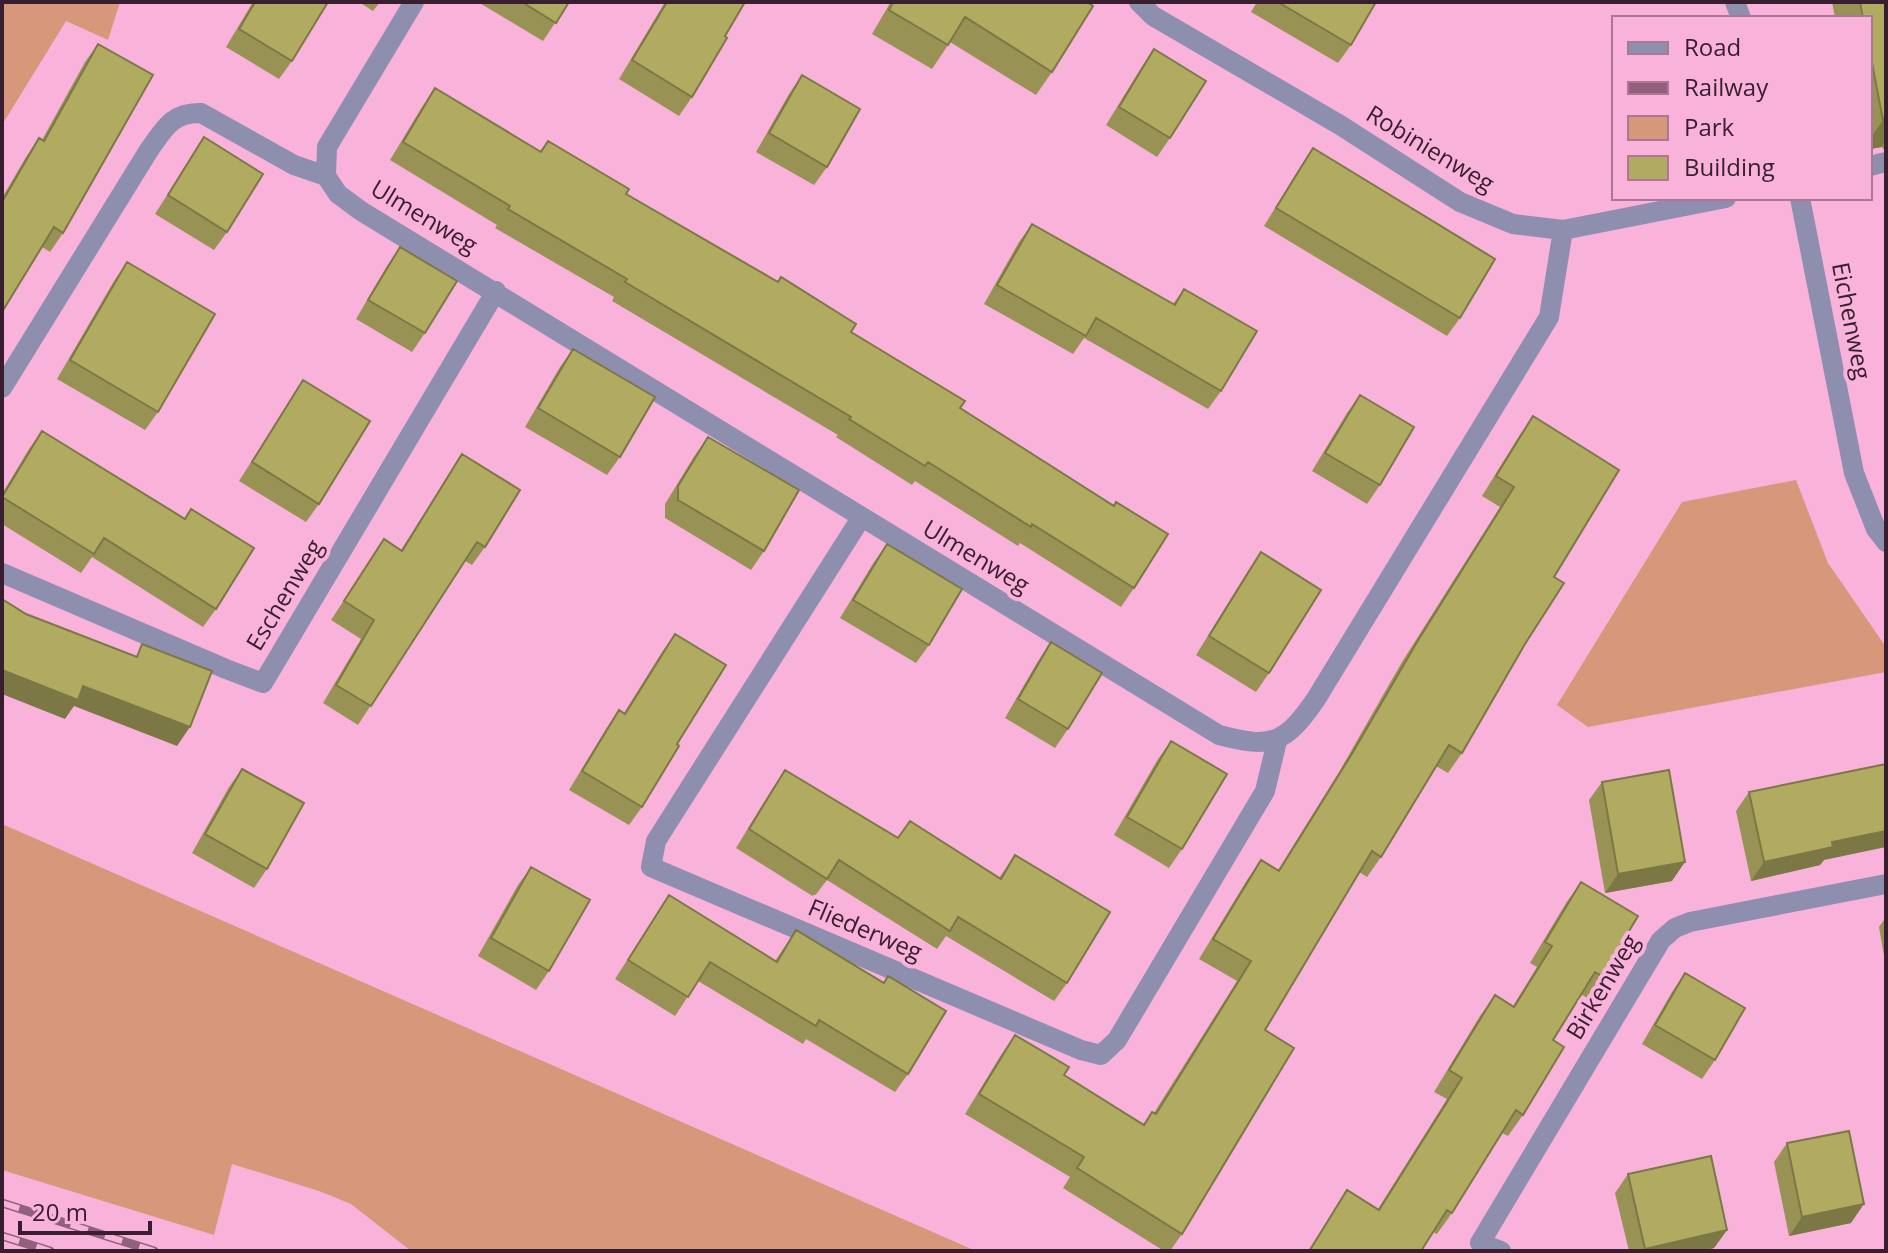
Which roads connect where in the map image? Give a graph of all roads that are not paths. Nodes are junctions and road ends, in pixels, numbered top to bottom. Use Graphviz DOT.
graph roads {
  1 [pos="414,2"];
  2 [pos="1139,2"];
  3 [pos="326,176"];
  4 [pos="1716,200"];
  5 [pos="1800,200"];
  6 [pos="1563,230"];
  7 [pos="496,291"];
  8 [pos="2,388"];
  9 [pos="861,518"];
  10 [pos="1886,542"];
  11 [pos="2,573"];
  12 [pos="1277,741"];
  13 [pos="1886,884"];
  14 [pos="1501,1251"];
  1 -- 3 [label="street"];
  2 -- 6 [label="street, Robinienweg"];
  3 -- 7 [label="street, Ulmenweg"];
  3 -- 8 [label="street"];
  4 -- 6 [label="street, Robinienweg"];
  5 -- 10 [label="street, Eichenweg"];
  6 -- 12 [label="street"];
  7 -- 9 [label="street, Ulmenweg"];
  7 -- 11 [label="street, Eschenweg"];
  9 -- 12 [label="street, Ulmenweg"];
  9 -- 12 [label="street, Fliederweg"];
  13 -- 14 [label="street, Birkenweg"];
}
